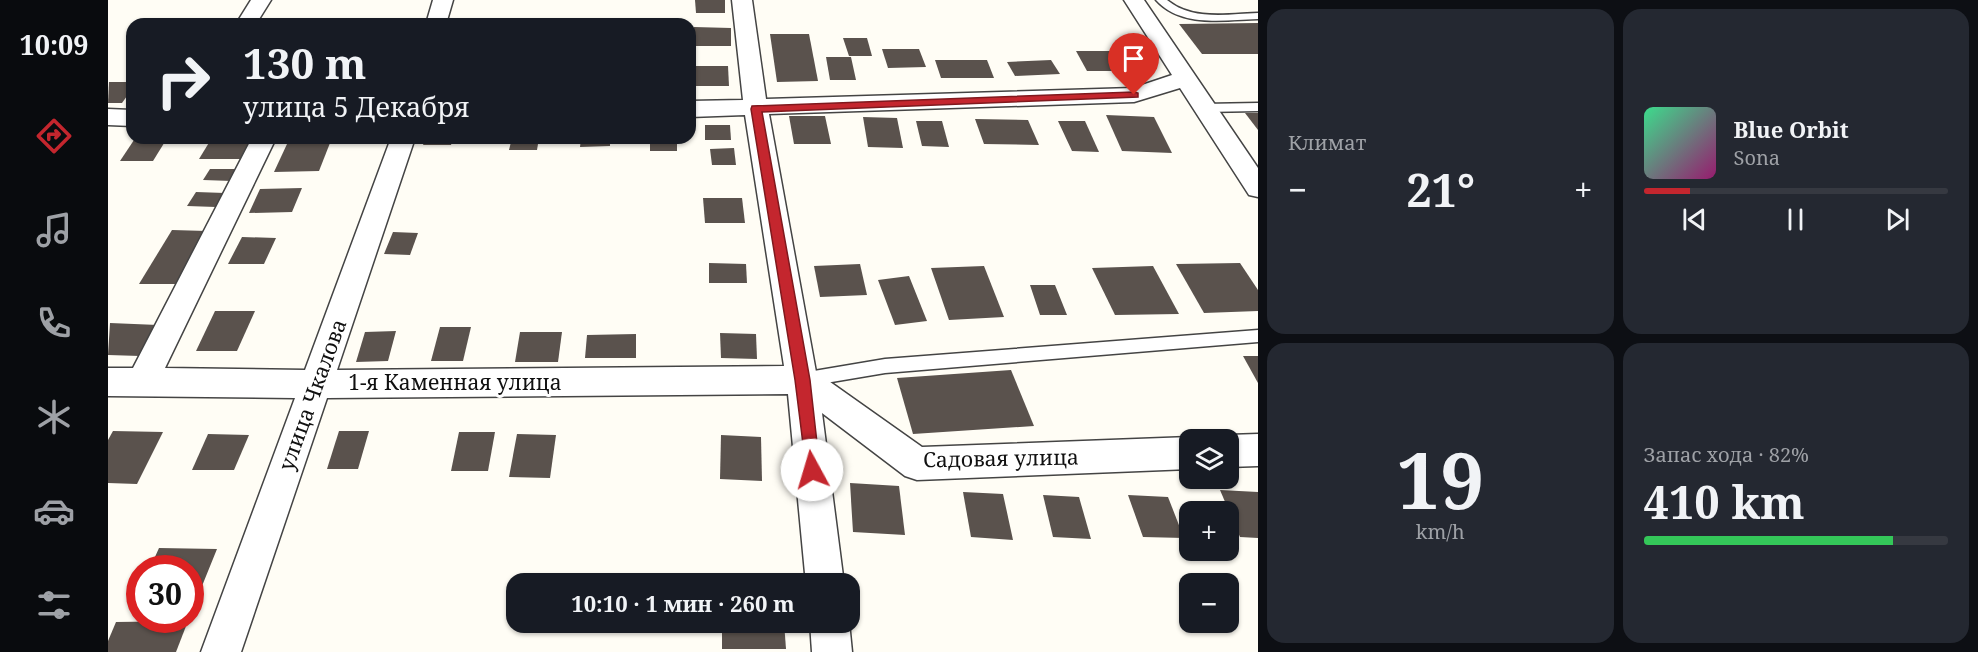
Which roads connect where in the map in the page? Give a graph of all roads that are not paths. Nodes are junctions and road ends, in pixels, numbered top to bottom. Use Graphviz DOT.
graph roads {
  1 [pos="261,0"];
  2 [pos="443,0"];
  3 [pos="742,0"];
  4 [pos="1134,0"];
  5 [pos="1161,0"];
  6 [pos="1258,16"];
  7 [pos="250,18"];
  8 [pos="438,18"];
  9 [pos="1185,79"];
  10 [pos="1258,107"];
  11 [pos="1204,108"];
  12 [pos="696,109"];
  13 [pos="756,109"];
  14 [pos="108,117"];
  15 [pos="126,118"];
  16 [pos="261,144"];
  17 [pos="401,144"];
  18 [pos="1256,181"];
  19 [pos="1258,336"];
  20 [pos="802,380"];
  21 [pos="108,382"];
  22 [pos="142,382"];
  23 [pos="317,384"];
  24 [pos="1258,450"];
  25 [pos="1239,451"];
  26 [pos="1179,453"];
  27 [pos="824,573"];
  28 [pos="830,633"];
  29 [pos="221,652"];
  30 [pos="832,652"];
  1 -- 7 [label="street"];
  2 -- 8 [label="street"];
  3 -- 13 [label="street"];
  4 -- 9 [label="street"];
  5 -- 6 [label="lane"];
  9 -- 11 [label="street"];
  9 -- 13 [label="street"];
  10 -- 11 [label="lane"];
  11 -- 18 [label="street"];
  12 -- 13 [label="street"];
  13 -- 20 [label="street"];
  14 -- 15 [label="street"];
  16 -- 22 [label="street"];
  17 -- 23 [label="street, улица Чкалова"];
  19 -- 20 [label="lane"];
  20 -- 23 [label="street, 1-я Каменная улица"];
  20 -- 26 [label="street, Садовая улица"];
  20 -- 27 [label="street"];
  21 -- 22 [label="street, 1-я Каменная улица"];
  22 -- 23 [label="street, 1-я Каменная улица"];
  23 -- 29 [label="street, улица Чкалова"];
  24 -- 25 [label="street"];
  28 -- 30 [label="street"];
}
